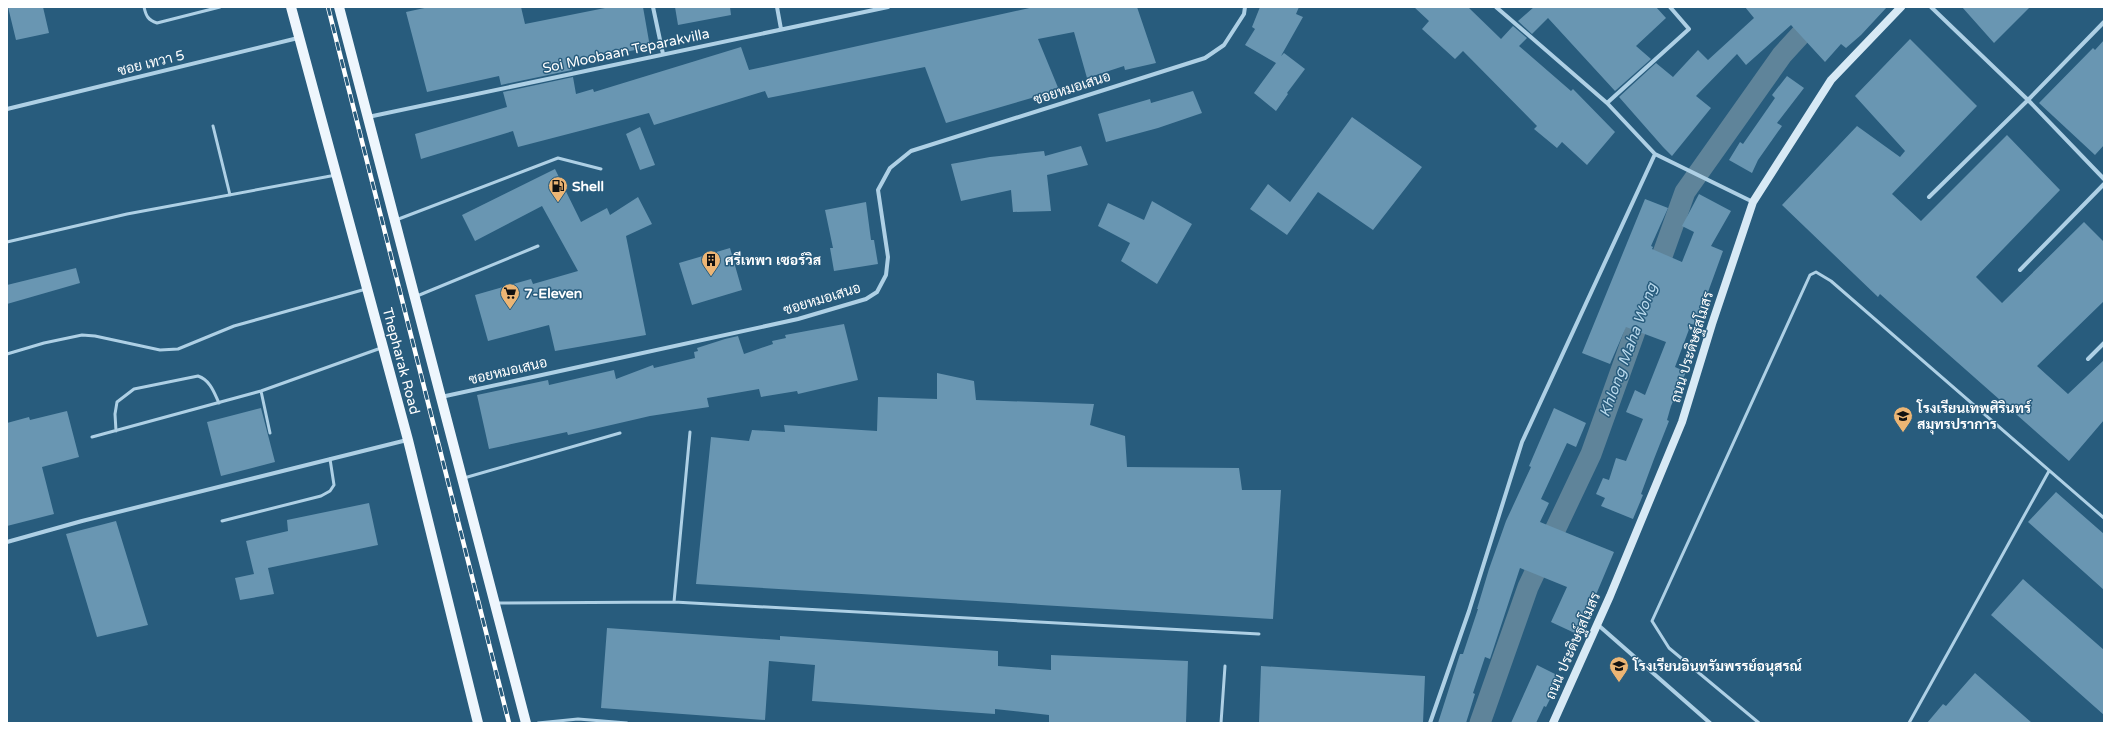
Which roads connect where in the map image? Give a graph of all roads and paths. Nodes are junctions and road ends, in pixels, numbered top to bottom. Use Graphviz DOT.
graph roads {
  1 [pos="144,7"];
  2 [pos="220,7"];
  3 [pos="291,7"];
  4 [pos="339,7"];
  5 [pos="653,7"];
  6 [pos="777,7"];
  7 [pos="888,7"];
  8 [pos="1245,7"];
  9 [pos="1496,7"];
  10 [pos="1670,7"];
  11 [pos="1901,7"];
  12 [pos="1931,7"];
  13 [pos="2104,22"];
  14 [pos="782,29"];
  15 [pos="300,38"];
  16 [pos="662,54"];
  17 [pos="2028,100"];
  18 [pos="1607,103"];
  19 [pos="7,109"];
  20 [pos="368,117"];
  21 [pos="213,126"];
  22 [pos="1655,154"];
  23 [pos="601,169"];
  24 [pos="337,175"];
  25 [pos="2104,179"];
  26 [pos="2104,184"];
  27 [pos="230,195"];
  28 [pos="1929,197"];
  29 [pos="1754,202"];
  30 [pos="394,221"];
  31 [pos="7,242"];
  32 [pos="538,246"];
  33 [pos="2020,270"];
  34 [pos="368,288"];
  35 [pos="415,297"];
  36 [pos="2104,343"];
  37 [pos="383,347"];
  38 [pos="7,354"];
  39 [pos="2088,358"];
  40 [pos="261,391"];
  41 [pos="441,397"];
  42 [pos="219,403"];
  43 [pos="116,431"];
  44 [pos="270,432"];
  45 [pos="690,432"];
  46 [pos="620,433"];
  47 [pos="92,437"];
  48 [pos="408,440"];
  49 [pos="330,459"];
  50 [pos="2049,471"];
  51 [pos="462,478"];
  52 [pos="2104,518"];
  53 [pos="222,521"];
  54 [pos="7,542"];
  55 [pos="674,602"];
  56 [pos="494,603"];
  57 [pos="1597,624"];
  58 [pos="1259,634"];
  59 [pos="1225,666"];
  60 [pos="478,723"];
  61 [pos="526,723"];
  62 [pos="538,723"];
  63 [pos="625,723"];
  64 [pos="1221,723"];
  65 [pos="1430,723"];
  66 [pos="1553,723"];
  67 [pos="1710,723"];
  68 [pos="1759,723"];
  69 [pos="1909,723"];
  1 -- 2 [label="lane"];
  3 -- 15 [label="main road, Thepharak Road"];
  4 -- 20 [label="main road, Thepharak Road"];
  5 -- 16 [label="street"];
  6 -- 14 [label="street"];
  7 -- 14 [label="street, Soi Moobaan Teparakvilla"];
  8 -- 41 [label="street, ซอยหมอเสนอ"];
  9 -- 18 [label="street"];
  10 -- 18 [label="street"];
  11 -- 29 [label="street, ถนน ประดิษฐ์สโมสร"];
  12 -- 17 [label="street"];
  13 -- 17 [label="street"];
  14 -- 16 [label="street, Soi Moobaan Teparakvilla"];
  15 -- 19 [label="street, ซอย เทวา 5"];
  15 -- 24 [label="main road, Thepharak Road"];
  16 -- 20 [label="street, Soi Moobaan Teparakvilla"];
  17 -- 25 [label="street"];
  17 -- 28 [label="street"];
  18 -- 22 [label="street"];
  20 -- 30 [label="main road, Thepharak Road"];
  21 -- 27 [label="lane"];
  22 -- 29 [label="street"];
  22 -- 65 [label="street"];
  23 -- 30 [label="lane"];
  24 -- 27 [label="lane"];
  24 -- 34 [label="main road, Thepharak Road"];
  26 -- 33 [label="street"];
  27 -- 31 [label="lane"];
  29 -- 57 [label="street, ถนน ประดิษฐ์สโมสร"];
  30 -- 35 [label="main road, Thepharak Road"];
  32 -- 35 [label="lane"];
  34 -- 37 [label="main road, Thepharak Road"];
  34 -- 38 [label="lane"];
  35 -- 41 [label="main road, Thepharak Road"];
  36 -- 39 [label="street"];
  37 -- 40 [label="lane"];
  37 -- 48 [label="main road, Thepharak Road"];
  40 -- 42 [label="lane"];
  40 -- 44 [label="lane"];
  41 -- 51 [label="main road, Thepharak Road"];
  42 -- 43 [label="lane"];
  42 -- 43 [label="lane"];
  43 -- 47 [label="lane"];
  45 -- 55 [label="lane"];
  46 -- 51 [label="lane"];
  48 -- 49 [label="street"];
  48 -- 60 [label="main road, Thepharak Road"];
  49 -- 53 [label="lane"];
  49 -- 54 [label="street"];
  50 -- 52 [label="lane"];
  50 -- 68 [label="lane"];
  50 -- 69 [label="lane"];
  51 -- 56 [label="main road, Thepharak Road"];
  55 -- 56 [label="lane"];
  55 -- 58 [label="lane"];
  56 -- 61 [label="main road, Thepharak Road"];
  57 -- 66 [label="street, ถนน ประดิษฐ์สโมสร"];
  57 -- 67 [label="street"];
  59 -- 64 [label="lane"];
  62 -- 63 [label="lane"];
}
